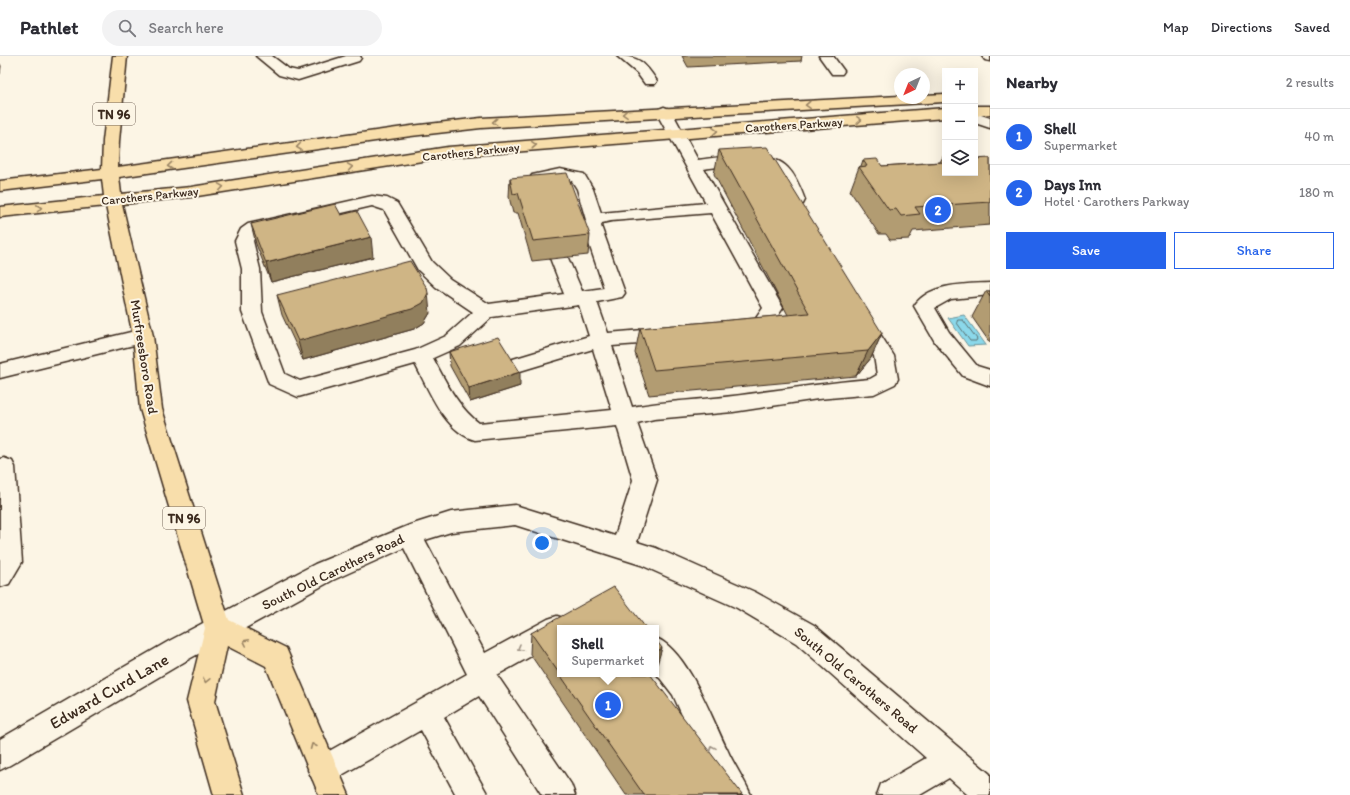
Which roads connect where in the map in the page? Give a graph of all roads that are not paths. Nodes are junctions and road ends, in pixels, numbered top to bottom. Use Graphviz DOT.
graph roads {
  1 [pos="120,56"];
  2 [pos="263,56"];
  3 [pos="336,56"];
  4 [pos="624,56"];
  5 [pos="826,56"];
  6 [pos="356,57"];
  7 [pos="837,71"];
  8 [pos="650,82"];
  9 [pos="942,98"];
  10 [pos="990,110"];
  11 [pos="978,111"];
  12 [pos="664,112"];
  13 [pos="942,114"];
  14 [pos="978,119"];
  15 [pos="990,122"];
  16 [pos="676,134"];
  17 [pos="693,165"];
  18 [pos="110,172"];
  19 [pos="0,186"];
  20 [pos="536,195"];
  21 [pos="113,201"];
  22 [pos="717,207"];
  23 [pos="0,212"];
  24 [pos="805,218"];
  25 [pos="595,220"];
  26 [pos="558,258"];
  27 [pos="990,289"];
  28 [pos="581,298"];
  29 [pos="851,304"];
  30 [pos="486,311"];
  31 [pos="722,330"];
  32 [pos="684,333"];
  33 [pos="144,336"];
  34 [pos="600,340"];
  35 [pos="421,355"];
  36 [pos="520,364"];
  37 [pos="0,371"];
  38 [pos="990,378"];
  39 [pos="625,417"];
  40 [pos="0,468"];
  41 [pos="410,535"];
  42 [pos="623,548"];
  43 [pos="0,576"];
  44 [pos="574,618"];
  45 [pos="563,625"];
  46 [pos="218,628"];
  47 [pos="557,629"];
  48 [pos="659,655"];
  49 [pos="482,675"];
  50 [pos="426,712"];
  51 [pos="0,755"];
  52 [pos="950,760"];
  53 [pos="323,770"];
  54 [pos="990,794"];
  55 [pos="229,795"];
  56 [pos="334,795"];
  57 [pos="472,795"];
  58 [pos="560,795"];
  59 [pos="736,795"];
  60 [pos="892,795"];
  1 -- 18 [label="main road, Murfreesboro Road / TN 96"];
  2 -- 6 [label="street"];
  3 -- 6 [label="street"];
  4 -- 8 [label="street"];
  5 -- 7 [label="street"];
  9 -- 12 [label="main road, Carothers Parkway, one-way"];
  10 -- 11 [label="main road"];
  12 -- 16 [label="street"];
  12 -- 18 [label="main road, Carothers Parkway, one-way"];
  16 -- 13 [label="main road, Carothers Parkway, one-way"];
  14 -- 15 [label="street"];
  16 -- 17 [label="street"];
  21 -- 16 [label="main road, Carothers Parkway, one-way"];
  17 -- 22 [label="street"];
  17 -- 24 [label="street"];
  18 -- 19 [label="main road, Carothers Parkway"];
  18 -- 21 [label="main road, Murfreesboro Road / TN 96"];
  20 -- 25 [label="street"];
  23 -- 21 [label="main road, Carothers Parkway, one-way"];
  21 -- 33 [label="main road, Murfreesboro Road / TN 96"];
  22 -- 25 [label="street"];
  22 -- 31 [label="street"];
  25 -- 28 [label="street"];
  26 -- 28 [label="street"];
  27 -- 38 [label="street"];
  28 -- 30 [label="street"];
  28 -- 34 [label="street"];
  29 -- 39 [label="street"];
  30 -- 35 [label="street"];
  30 -- 35 [label="street"];
  32 -- 34 [label="street"];
  33 -- 37 [label="street"];
  33 -- 46 [label="main road, Murfreesboro Road / TN 96"];
  34 -- 36 [label="street"];
  34 -- 39 [label="street"];
  35 -- 39 [label="street"];
  39 -- 42 [label="street"];
  40 -- 43 [label="street"];
  41 -- 42 [label="street, South Old Carothers Road"];
  41 -- 46 [label="street, South Old Carothers Road"];
  41 -- 49 [label="street"];
  42 -- 52 [label="street, South Old Carothers Road"];
  44 -- 45 [label="street, one-way"];
  46 -- 51 [label="street, Edward Curd Lane"];
  53 -- 46 [label="main road, one-way"];
  46 -- 55 [label="main road, one-way"];
  47 -- 49 [label="street, one-way"];
  59 -- 48 [label="street, one-way"];
  49 -- 50 [label="street"];
  49 -- 58 [label="street"];
  50 -- 53 [label="street"];
  50 -- 57 [label="street"];
  52 -- 54 [label="street, South Old Carothers Road"];
  52 -- 60 [label="street"];
  53 -- 56 [label="main road"];
}
